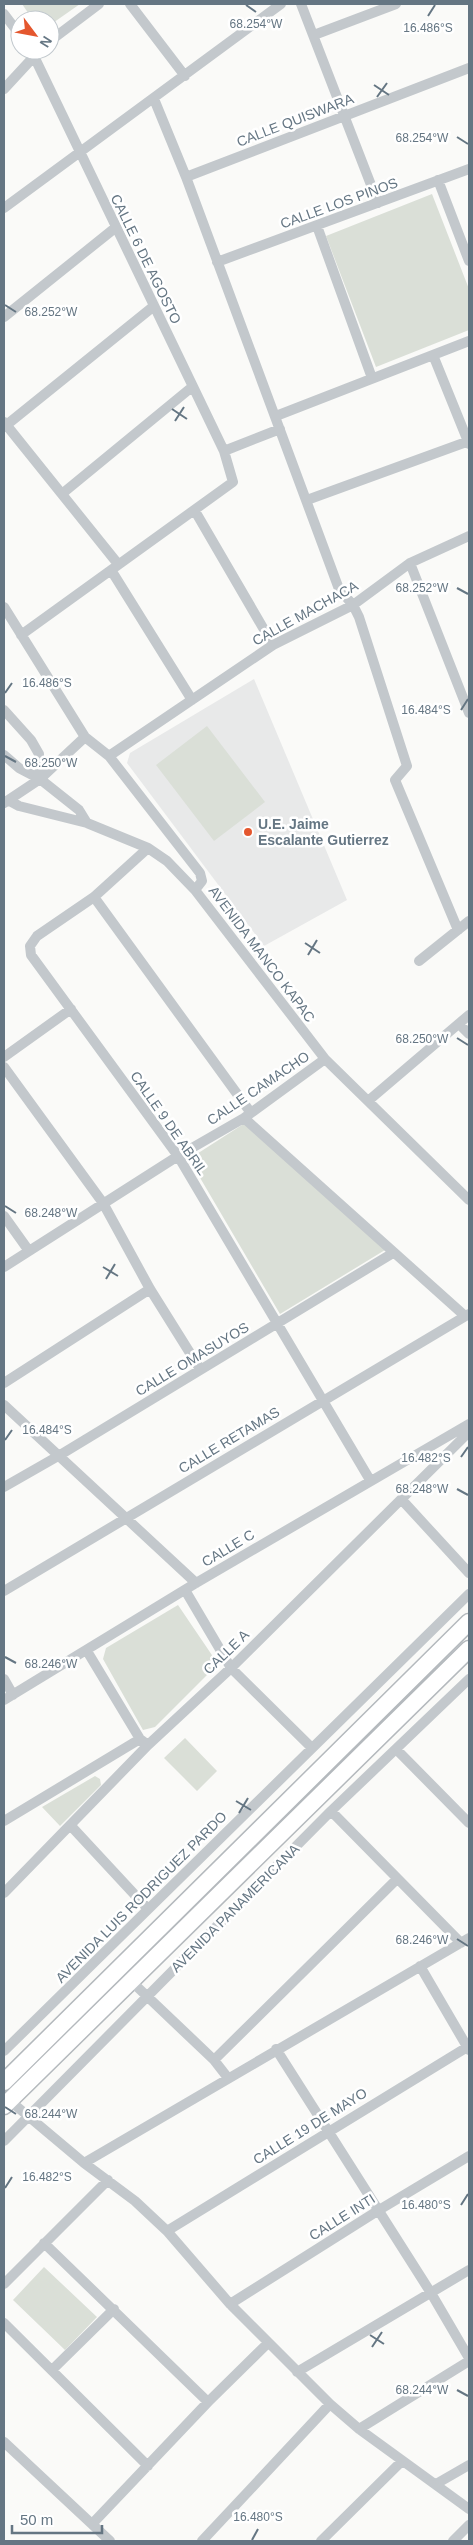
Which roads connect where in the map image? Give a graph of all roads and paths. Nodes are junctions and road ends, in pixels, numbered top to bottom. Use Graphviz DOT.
graph roads {
  1 [pos="99,4"];
  2 [pos="130,4"];
  3 [pos="281,4"];
  4 [pos="301,4"];
  5 [pos="396,4"];
  6 [pos="60,33"];
  7 [pos="314,35"];
  8 [pos="28,60"];
  9 [pos="38,60"];
  10 [pos="469,68"];
  11 [pos="185,76"];
  12 [pos="4,89"];
  13 [pos="154,99"];
  14 [pos="344,116"];
  15 [pos="78,152"];
  16 [pos="469,169"];
  17 [pos="186,177"];
  18 [pos="438,180"];
  19 [pos="378,203"];
  20 [pos="4,208"];
  21 [pos="317,226"];
  22 [pos="115,228"];
  23 [pos="469,261"];
  24 [pos="217,262"];
  25 [pos="154,306"];
  26 [pos="4,317"];
  27 [pos="469,341"];
  28 [pos="433,355"];
  29 [pos="372,378"];
  30 [pos="192,387"];
  31 [pos="276,416"];
  32 [pos="5,424"];
  33 [pos="280,429"];
  34 [pos="469,442"];
  35 [pos="224,451"];
  36 [pos="63,493"];
  37 [pos="307,500"];
  38 [pos="195,511"];
  39 [pos="469,536"];
  40 [pos="410,562"];
  41 [pos="114,567"];
  42 [pos="353,604"];
  43 [pos="4,607"];
  44 [pos="22,635"];
  45 [pos="273,645"];
  46 [pos="192,700"];
  47 [pos="4,710"];
  48 [pos="469,713"];
  49 [pos="84,737"];
  50 [pos="4,755"];
  51 [pos="110,756"];
  52 [pos="40,779"];
  53 [pos="6,802"];
  54 [pos="87,823"];
  55 [pos="148,848"];
  56 [pos="195,890"];
  57 [pos="94,897"];
  58 [pos="469,921"];
  59 [pos="458,930"];
  60 [pos="420,961"];
  61 [pos="71,1009"];
  62 [pos="469,1015"];
  63 [pos="459,1024"];
  64 [pos="469,1034"];
  65 [pos="4,1058"];
  66 [pos="325,1059"];
  67 [pos="4,1067"];
  68 [pos="368,1101"];
  69 [pos="248,1115"];
  70 [pos="178,1156"];
  71 [pos="469,1198"];
  72 [pos="103,1203"];
  73 [pos="4,1216"];
  74 [pos="29,1251"];
  75 [pos="393,1253"];
  76 [pos="4,1267"];
  77 [pos="150,1288"];
  78 [pos="467,1315"];
  79 [pos="276,1325"];
  80 [pos="200,1369"];
  81 [pos="4,1383"];
  82 [pos="323,1401"];
  83 [pos="4,1405"];
  84 [pos="469,1424"];
  85 [pos="469,1432"];
  86 [pos="60,1456"];
  87 [pos="370,1480"];
  88 [pos="4,1487"];
  89 [pos="402,1500"];
  90 [pos="127,1518"];
  91 [pos="469,1573"];
  92 [pos="196,1583"];
  93 [pos="185,1590"];
  94 [pos="4,1591"];
  95 [pos="469,1594"];
  96 [pos="469,1622"];
  97 [pos="469,1649"];
  98 [pos="87,1651"];
  99 [pos="230,1668"];
  100 [pos="4,1679"];
  101 [pos="469,1679"];
  102 [pos="8,1697"];
  103 [pos="144,1742"];
  104 [pos="312,1748"];
  105 [pos="396,1749"];
  106 [pos="331,1811"];
  107 [pos="468,1819"];
  108 [pos="4,1821"];
  109 [pos="71,1826"];
  110 [pos="398,1879"];
  111 [pos="4,1894"];
  112 [pos="148,1909"];
  113 [pos="465,1940"];
  114 [pos="420,1966"];
  115 [pos="131,1981"];
  116 [pos="147,1996"];
  117 [pos="469,2048"];
  118 [pos="276,2050"];
  119 [pos="4,2052"];
  120 [pos="214,2060"];
  121 [pos="228,2078"];
  122 [pos="4,2082"];
  123 [pos="6,2103"];
  124 [pos="27,2117"];
  125 [pos="329,2130"];
  126 [pos="4,2141"];
  127 [pos="469,2156"];
  128 [pos="84,2163"];
  129 [pos="108,2180"];
  130 [pos="379,2210"];
  131 [pos="167,2232"];
  132 [pos="44,2243"];
  133 [pos="469,2270"];
  134 [pos="4,2284"];
  135 [pos="431,2293"];
  136 [pos="230,2304"];
  137 [pos="114,2309"];
  138 [pos="4,2323"];
  139 [pos="268,2343"];
  140 [pos="469,2359"];
  141 [pos="52,2370"];
  142 [pos="297,2372"];
  143 [pos="208,2402"];
  144 [pos="330,2404"];
  145 [pos="359,2429"];
  146 [pos="4,2442"];
  147 [pos="402,2461"];
  148 [pos="469,2465"];
  149 [pos="148,2466"];
  150 [pos="436,2484"];
  151 [pos="469,2509"];
  152 [pos="93,2523"];
  153 [pos="469,2525"];
  154 [pos="110,2541"];
  155 [pos="202,2541"];
  156 [pos="321,2541"];
  157 [pos="453,2541"];
  1 -- 6 [label="street"];
  2 -- 11 [label="street"];
  3 -- 11 [label="street"];
  4 -- 7 [label="street"];
  5 -- 7 [label="street"];
  7 -- 14 [label="street"];
  8 -- 12 [label="street"];
  9 -- 15 [label="street, CALLE 6 DE AGOSTO"];
  10 -- 14 [label="street, CALLE QUISWARA"];
  11 -- 13 [label="street"];
  13 -- 15 [label="street"];
  13 -- 17 [label="street"];
  14 -- 17 [label="street, CALLE QUISWARA"];
  14 -- 19 [label="street"];
  15 -- 20 [label="street"];
  15 -- 22 [label="street, CALLE 6 DE AGOSTO"];
  16 -- 18 [label="street, CALLE LOS PINOS"];
  17 -- 24 [label="street"];
  18 -- 19 [label="street, CALLE LOS PINOS"];
  18 -- 23 [label="street"];
  19 -- 21 [label="street, CALLE LOS PINOS"];
  21 -- 24 [label="street, CALLE LOS PINOS"];
  21 -- 29 [label="street"];
  22 -- 25 [label="street, CALLE 6 DE AGOSTO"];
  22 -- 26 [label="street"];
  24 -- 31 [label="street"];
  25 -- 30 [label="street, CALLE 6 DE AGOSTO"];
  25 -- 32 [label="street"];
  27 -- 28 [label="street"];
  28 -- 29 [label="street"];
  28 -- 34 [label="street"];
  29 -- 31 [label="street"];
  30 -- 35 [label="street, CALLE 6 DE AGOSTO"];
  30 -- 36 [label="street"];
  31 -- 33 [label="street"];
  32 -- 36 [label="street"];
  33 -- 35 [label="street"];
  33 -- 37 [label="street"];
  34 -- 37 [label="street"];
  35 -- 38 [label="street, CALLE 6 DE AGOSTO"];
  36 -- 41 [label="street"];
  37 -- 42 [label="street"];
  38 -- 41 [label="street"];
  38 -- 45 [label="street"];
  39 -- 40 [label="street, CALLE MACHACA"];
  40 -- 42 [label="street, CALLE MACHACA"];
  40 -- 48 [label="street"];
  41 -- 44 [label="street"];
  41 -- 46 [label="street"];
  42 -- 45 [label="street, CALLE MACHACA"];
  42 -- 59 [label="street"];
  43 -- 44 [label="street, AVENIDA MANCO KAPAC"];
  44 -- 49 [label="street, AVENIDA MANCO KAPAC"];
  45 -- 46 [label="street, CALLE MACHACA"];
  46 -- 51 [label="street, CALLE MACHACA"];
  47 -- 52 [label="street"];
  49 -- 51 [label="street, AVENIDA MANCO KAPAC"];
  49 -- 52 [label="street"];
  50 -- 52 [label="street"];
  51 -- 56 [label="street, AVENIDA MANCO KAPAC"];
  52 -- 53 [label="street"];
  52 -- 54 [label="street"];
  53 -- 54 [label="street"];
  54 -- 55 [label="street"];
  55 -- 56 [label="street"];
  55 -- 57 [label="street, CALLE 9 DE ABRIL"];
  56 -- 66 [label="street, AVENIDA MANCO KAPAC"];
  57 -- 61 [label="street, CALLE 9 DE ABRIL"];
  57 -- 69 [label="street"];
  58 -- 59 [label="street"];
  59 -- 60 [label="street"];
  61 -- 65 [label="street"];
  61 -- 70 [label="street, CALLE 9 DE ABRIL"];
  62 -- 63 [label="street"];
  63 -- 64 [label="street"];
  63 -- 68 [label="street"];
  66 -- 68 [label="street, AVENIDA MANCO KAPAC"];
  66 -- 69 [label="street, CALLE CAMACHO"];
  67 -- 72 [label="street"];
  68 -- 71 [label="street, AVENIDA MANCO KAPAC"];
  69 -- 70 [label="street, CALLE CAMACHO"];
  69 -- 75 [label="street"];
  70 -- 72 [label="street, CALLE CAMACHO"];
  70 -- 79 [label="street, CALLE 9 DE ABRIL"];
  72 -- 74 [label="street, CALLE CAMACHO"];
  72 -- 77 [label="street"];
  73 -- 74 [label="street"];
  74 -- 76 [label="street, CALLE CAMACHO"];
  75 -- 78 [label="street"];
  75 -- 79 [label="street, CALLE OMASUYOS"];
  77 -- 80 [label="street"];
  77 -- 81 [label="street"];
  78 -- 82 [label="street, CALLE RETAMAS"];
  79 -- 80 [label="street, CALLE OMASUYOS"];
  79 -- 82 [label="street, CALLE 9 DE ABRIL"];
  80 -- 86 [label="street, CALLE OMASUYOS"];
  82 -- 87 [label="street, CALLE 9 DE ABRIL"];
  82 -- 90 [label="street, CALLE RETAMAS"];
  83 -- 86 [label="street"];
  84 -- 87 [label="street, CALLE C"];
  85 -- 89 [label="street, CALLE A"];
  86 -- 88 [label="street, CALLE OMASUYOS"];
  86 -- 90 [label="street"];
  87 -- 92 [label="street, CALLE C"];
  89 -- 91 [label="street"];
  89 -- 99 [label="street, CALLE A"];
  90 -- 92 [label="street"];
  90 -- 94 [label="street, CALLE RETAMAS"];
  92 -- 93 [label="street, CALLE C"];
  93 -- 98 [label="street, CALLE C"];
  93 -- 99 [label="street"];
  95 -- 104 [label="street, AVENIDA LUIS RODRIGUEZ PARDO"];
  96 -- 122 [label="highway"];
  97 -- 115 [label="highway, AVENIDA PANAMERICANA"];
  98 -- 102 [label="street, CALLE C"];
  98 -- 103 [label="street"];
  99 -- 103 [label="street, CALLE A"];
  99 -- 104 [label="street"];
  100 -- 102 [label="street"];
  101 -- 105 [label="street, AVENIDA PANAMERICANA"];
  103 -- 108 [label="street"];
  103 -- 109 [label="street, CALLE A"];
  104 -- 112 [label="street, AVENIDA LUIS RODRIGUEZ PARDO"];
  105 -- 106 [label="street, AVENIDA PANAMERICANA"];
  105 -- 107 [label="street"];
  106 -- 110 [label="street"];
  106 -- 116 [label="street, AVENIDA PANAMERICANA"];
  109 -- 111 [label="street, CALLE A"];
  109 -- 112 [label="street"];
  110 -- 113 [label="street"];
  110 -- 120 [label="street"];
  112 -- 119 [label="street, AVENIDA LUIS RODRIGUEZ PARDO"];
  113 -- 114 [label="street"];
  114 -- 117 [label="street"];
  114 -- 118 [label="street"];
  115 -- 116 [label="street"];
  115 -- 123 [label="highway, AVENIDA PANAMERICANA"];
  116 -- 120 [label="street"];
  116 -- 124 [label="street, AVENIDA PANAMERICANA"];
  117 -- 125 [label="street, CALLE 19 DE MAYO"];
  118 -- 121 [label="street"];
  118 -- 125 [label="street"];
  120 -- 121 [label="street"];
  121 -- 128 [label="street"];
  123 -- 124 [label="street"];
  124 -- 126 [label="street, AVENIDA PANAMERICANA"];
  124 -- 128 [label="street"];
  125 -- 130 [label="street"];
  125 -- 131 [label="street, CALLE 19 DE MAYO"];
  127 -- 130 [label="street, CALLE INTI"];
  128 -- 129 [label="street"];
  129 -- 131 [label="street"];
  129 -- 132 [label="street"];
  130 -- 135 [label="street"];
  130 -- 136 [label="street, CALLE INTI"];
  131 -- 136 [label="street"];
  132 -- 134 [label="street"];
  132 -- 137 [label="street"];
  133 -- 135 [label="street"];
  135 -- 140 [label="street"];
  135 -- 142 [label="street"];
  136 -- 139 [label="street"];
  137 -- 141 [label="street"];
  137 -- 143 [label="street"];
  138 -- 141 [label="street"];
  139 -- 142 [label="street"];
  139 -- 143 [label="street"];
  140 -- 145 [label="street"];
  141 -- 149 [label="street"];
  142 -- 144 [label="street"];
  143 -- 149 [label="street"];
  144 -- 145 [label="street"];
  144 -- 155 [label="street"];
  145 -- 147 [label="street"];
  146 -- 152 [label="street"];
  147 -- 150 [label="street"];
  147 -- 156 [label="street"];
  148 -- 150 [label="street"];
  149 -- 152 [label="street"];
  150 -- 151 [label="street"];
  152 -- 154 [label="street"];
  153 -- 157 [label="street"];
}
